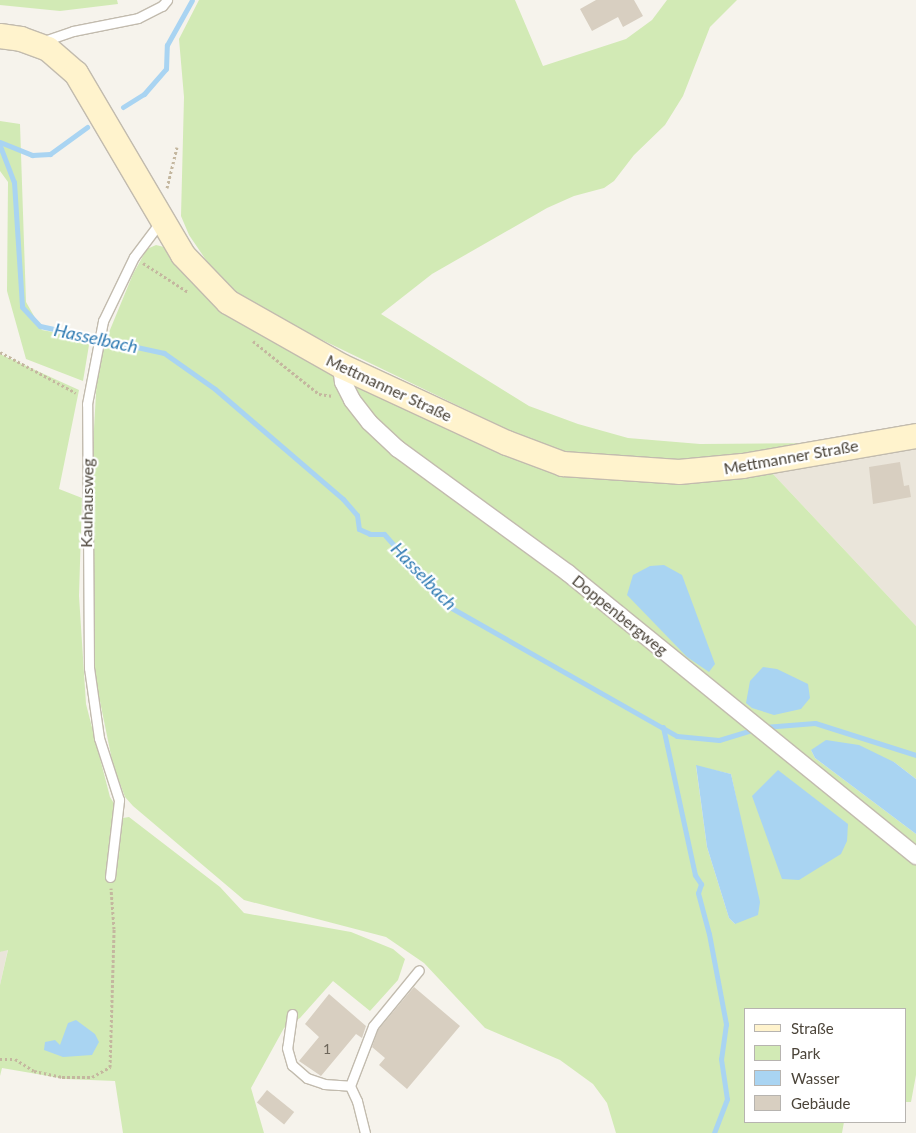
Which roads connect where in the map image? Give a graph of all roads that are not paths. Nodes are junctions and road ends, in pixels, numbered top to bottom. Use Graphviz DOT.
graph roads {
  1 [pos="167,0"];
  2 [pos="0,36"];
  3 [pos="36,44"];
  4 [pos="161,221"];
  5 [pos="341,366"];
  6 [pos="916,436"];
  7 [pos="916,856"];
  8 [pos="110,877"];
  9 [pos="418,970"];
  10 [pos="292,1014"];
  11 [pos="350,1086"];
  12 [pos="364,1133"];
  1 -- 3 [label="lane"];
  2 -- 3 [label="main road, Mettmanner Straße"];
  3 -- 4 [label="main road, Mettmanner Straße"];
  4 -- 5 [label="main road, Mettmanner Straße"];
  4 -- 8 [label="lane, Kauhausweg"];
  5 -- 6 [label="main road, Mettmanner Straße"];
  5 -- 7 [label="street, Doppenbergweg"];
  9 -- 11 [label="lane"];
  10 -- 11 [label="lane"];
  11 -- 12 [label="lane"];
}
